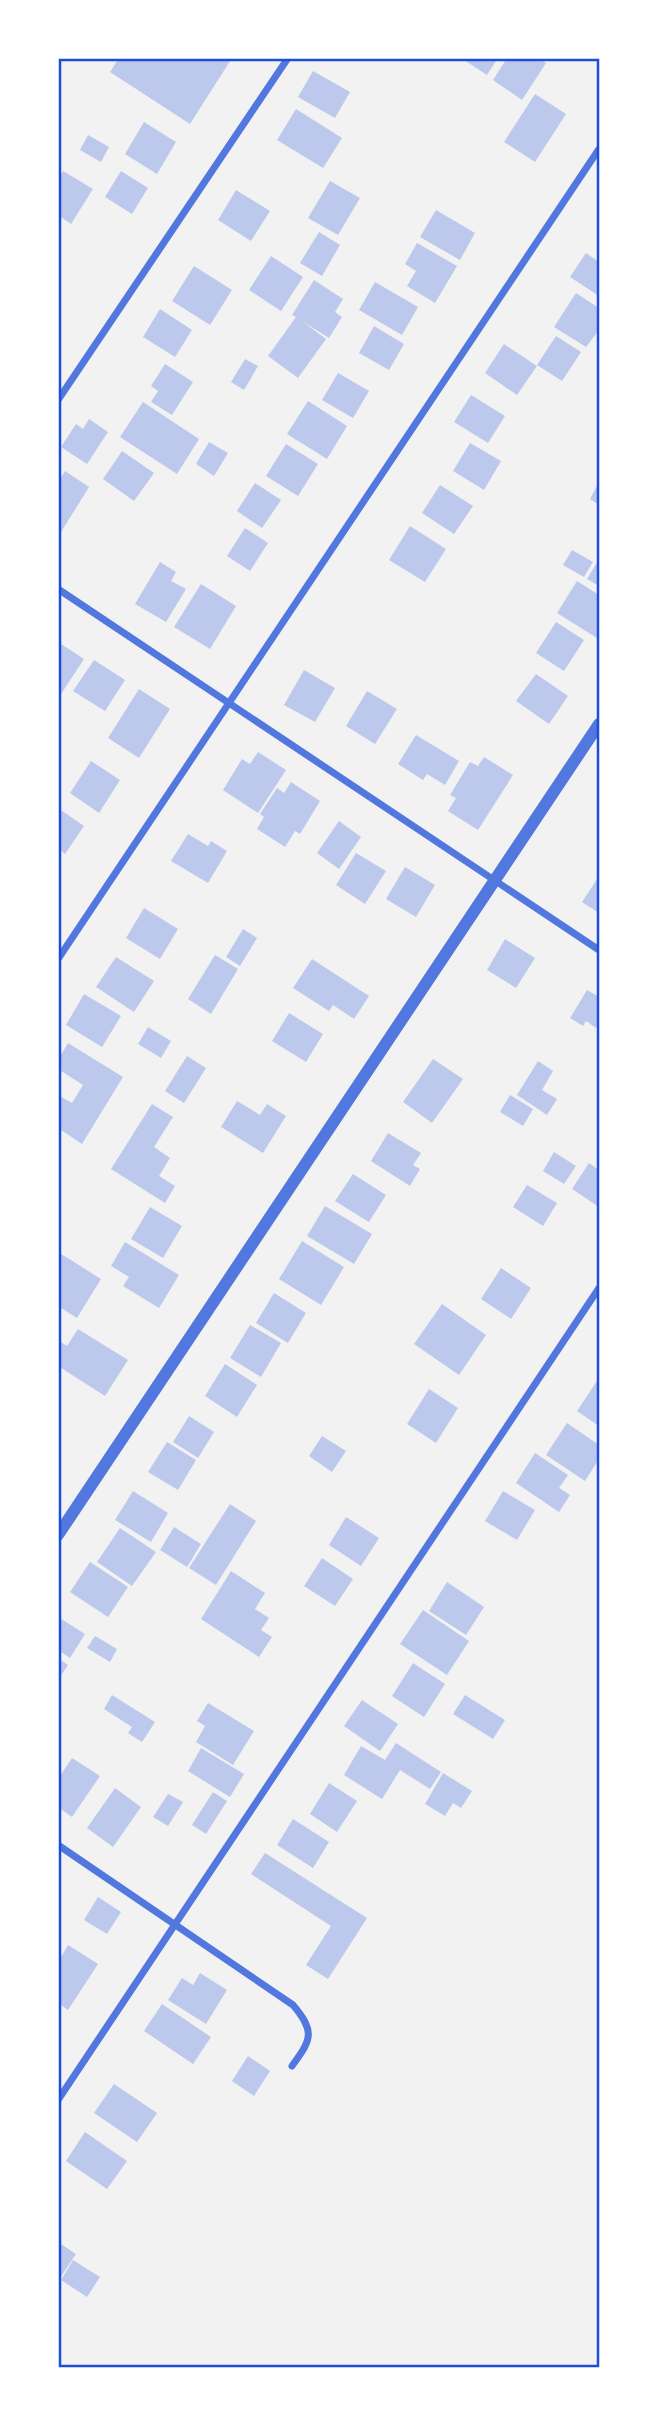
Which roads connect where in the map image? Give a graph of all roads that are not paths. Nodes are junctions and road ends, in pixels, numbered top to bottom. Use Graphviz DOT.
graph roads {
  1 [pos="288,58"];
  2 [pos="599,149"];
  3 [pos="58,400"];
  4 [pos="58,589"];
  5 [pos="229,704"];
  6 [pos="599,724"];
  7 [pos="495,881"];
  8 [pos="599,950"];
  9 [pos="58,960"];
  10 [pos="599,1287"];
  11 [pos="58,1535"];
  12 [pos="58,1845"];
  13 [pos="176,1923"];
  14 [pos="292,2066"];
  15 [pos="58,2100"];
  1 -- 3 [label="street"];
  2 -- 5 [label="street"];
  4 -- 5 [label="street"];
  5 -- 7 [label="street"];
  5 -- 9 [label="street"];
  6 -- 7 [label="street"];
  7 -- 8 [label="street"];
  7 -- 11 [label="street"];
  10 -- 13 [label="street"];
  12 -- 13 [label="street"];
  13 -- 14 [label="street"];
  13 -- 15 [label="street"];
}
